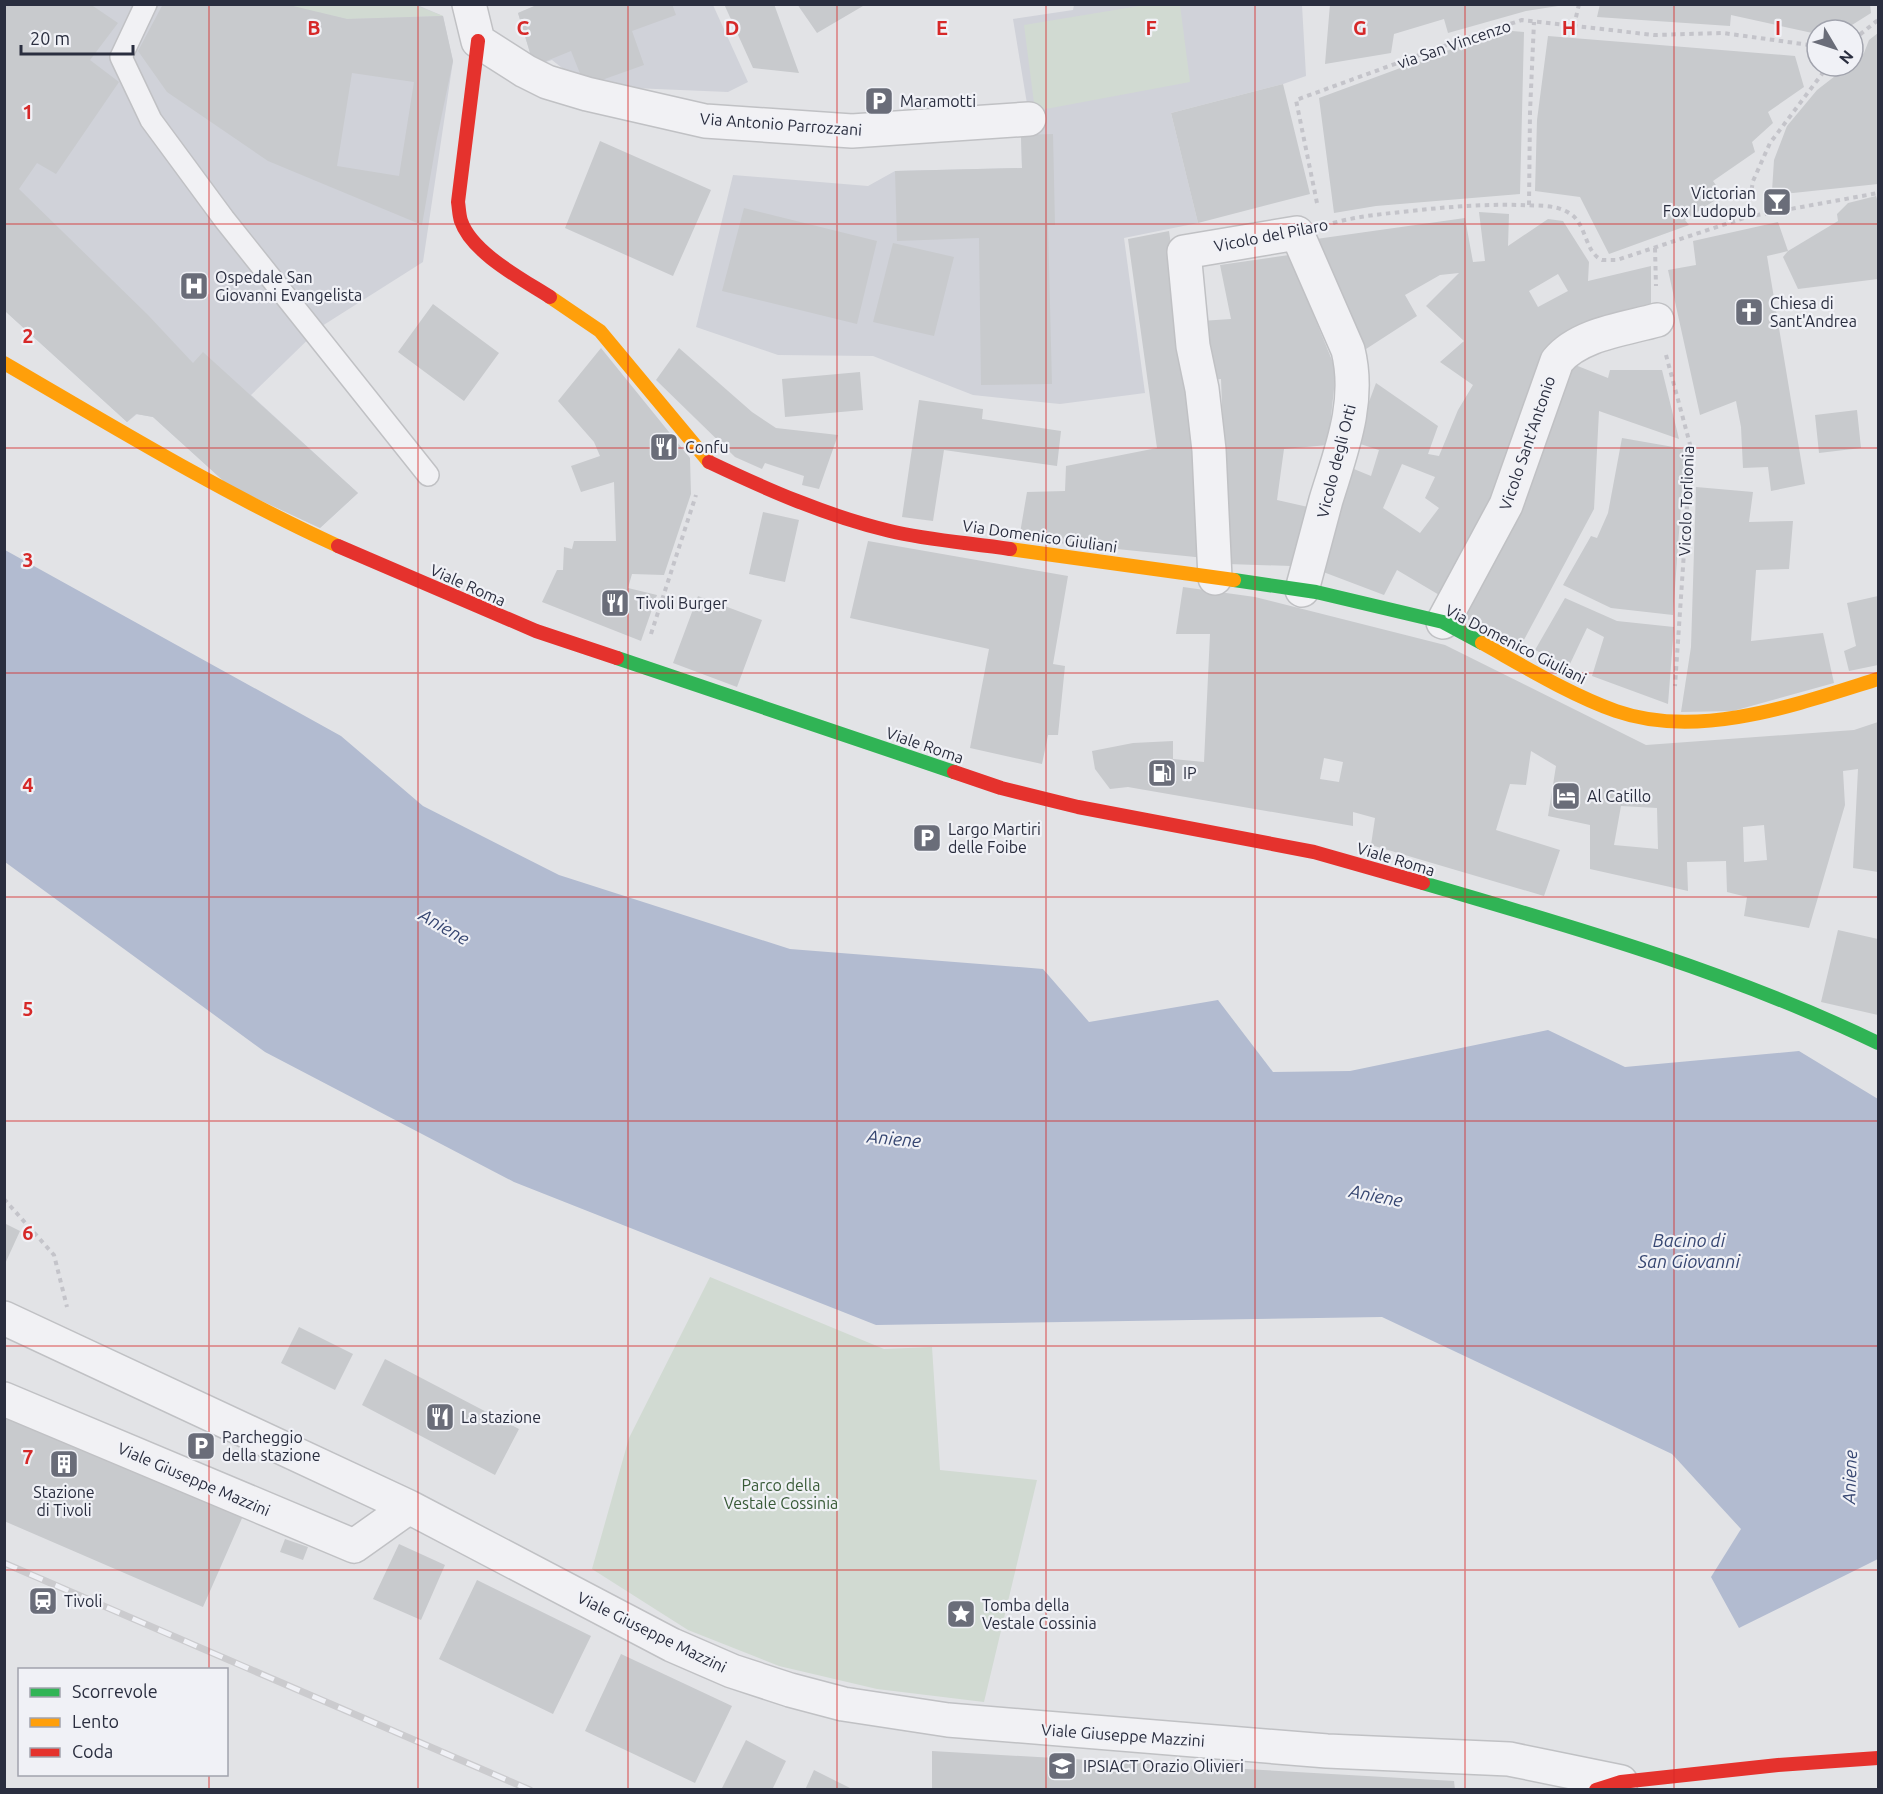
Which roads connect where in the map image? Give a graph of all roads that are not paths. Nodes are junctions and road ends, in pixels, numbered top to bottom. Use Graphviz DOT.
graph roads {
  1 [pos="146,4"];
  2 [pos="469,4"];
  3 [pos="478,41"];
  4 [pos="1029,119"];
  5 [pos="1309,230"];
  6 [pos="1657,320"];
  7 [pos="4,363"];
  8 [pos="428,475"];
  9 [pos="1215,578"];
  10 [pos="1302,590"];
  11 [pos="1443,622"];
  12 [pos="1878,679"];
  13 [pos="1878,1043"];
  14 [pos="4,1318"];
  15 [pos="4,1399"];
  16 [pos="409,1507"];
  17 [pos="1878,1758"];
  18 [pos="1609,1786"];
  1 -- 8 [label="lane"];
  2 -- 3 [label="street"];
  3 -- 4 [label="street, Via Antonio Parrozzani"];
  3 -- 9 [label="main road, Via Domenico Giuliani"];
  5 -- 9 [label="street, Vicolo del Pilaro"];
  5 -- 10 [label="street, Vicolo degli Orti"];
  6 -- 11 [label="street, Vicolo Sant'Antonio"];
  7 -- 13 [label="main road, Viale Roma"];
  9 -- 10 [label="main road, Via Domenico Giuliani"];
  10 -- 11 [label="main road, Via Domenico Giuliani"];
  11 -- 12 [label="main road, Via Domenico Giuliani"];
  14 -- 16 [label="street, Viale Giuseppe Mazzini"];
  15 -- 16 [label="street, Viale Giuseppe Mazzini"];
  16 -- 18 [label="street, Viale Giuseppe Mazzini"];
  17 -- 18 [label="main road, Viale Giuseppe Mazzini"];
}
